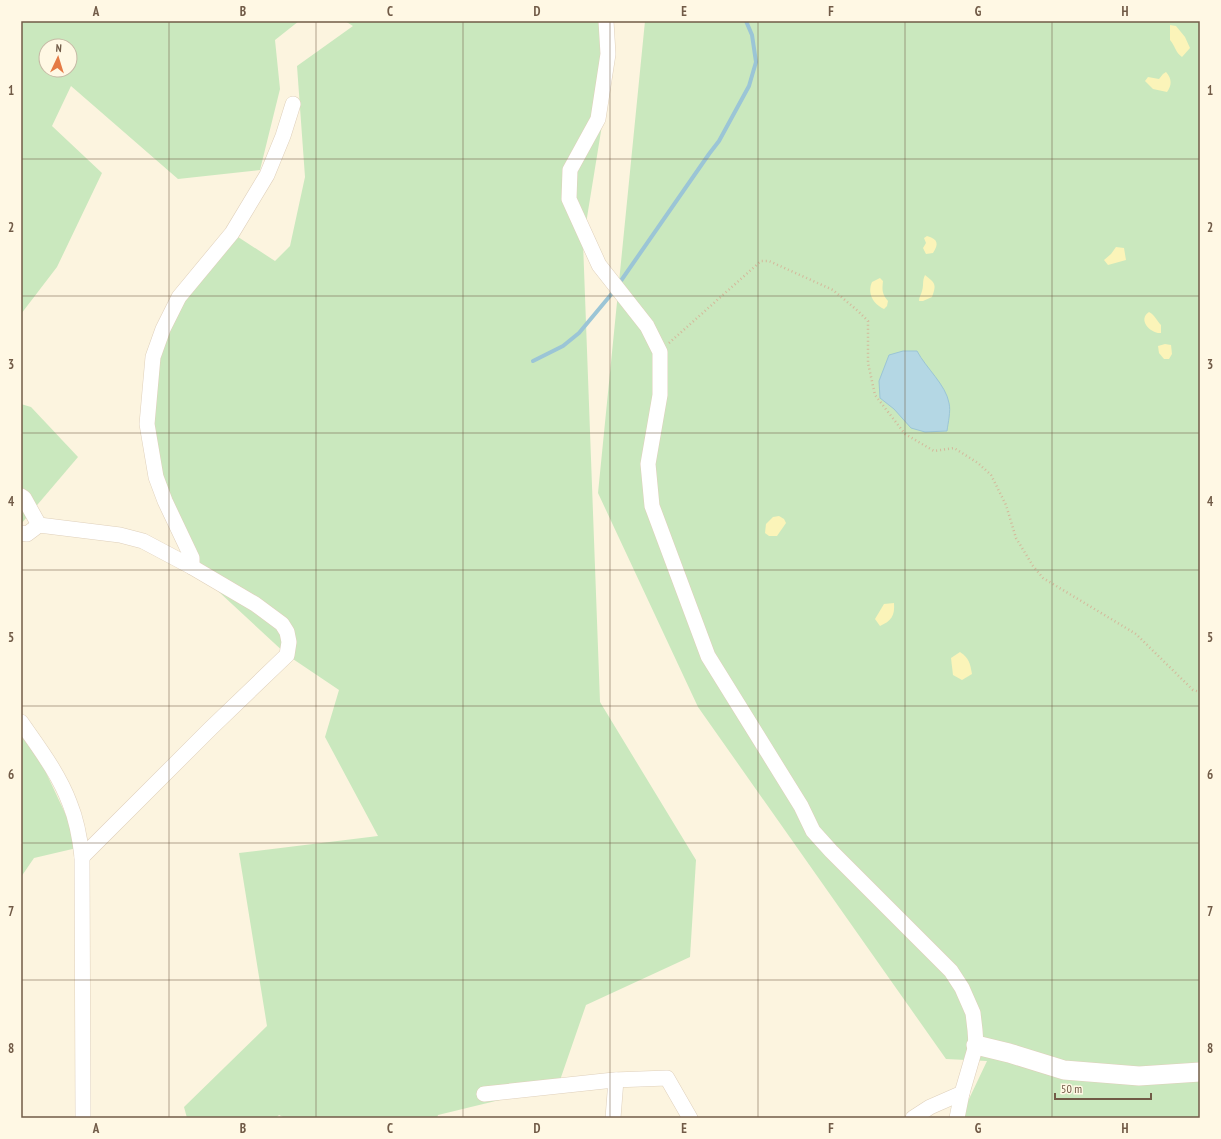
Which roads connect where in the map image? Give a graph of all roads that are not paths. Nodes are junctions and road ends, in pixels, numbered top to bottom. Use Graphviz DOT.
graph roads {
  1 [pos="606,21"];
  2 [pos="293,104"];
  3 [pos="21,496"];
  4 [pos="39,525"];
  5 [pos="21,533"];
  6 [pos="192,567"];
  7 [pos="21,722"];
  8 [pos="82,857"];
  9 [pos="976,1045"];
  10 [pos="1200,1072"];
  11 [pos="616,1080"];
  12 [pos="962,1093"];
  13 [pos="484,1094"];
  14 [pos="83,1118"];
  15 [pos="613,1118"];
  16 [pos="690,1118"];
  17 [pos="913,1118"];
  18 [pos="957,1118"];
  1 -- 9 [label="street"];
  2 -- 6 [label="street"];
  3 -- 4 [label="street"];
  4 -- 5 [label="street"];
  4 -- 6 [label="street"];
  6 -- 8 [label="street"];
  7 -- 8 [label="street"];
  8 -- 14 [label="street"];
  9 -- 10 [label="street"];
  9 -- 12 [label="street"];
  11 -- 13 [label="street"];
  11 -- 15 [label="street"];
  11 -- 16 [label="street"];
  12 -- 17 [label="street"];
  12 -- 18 [label="street"];
}
